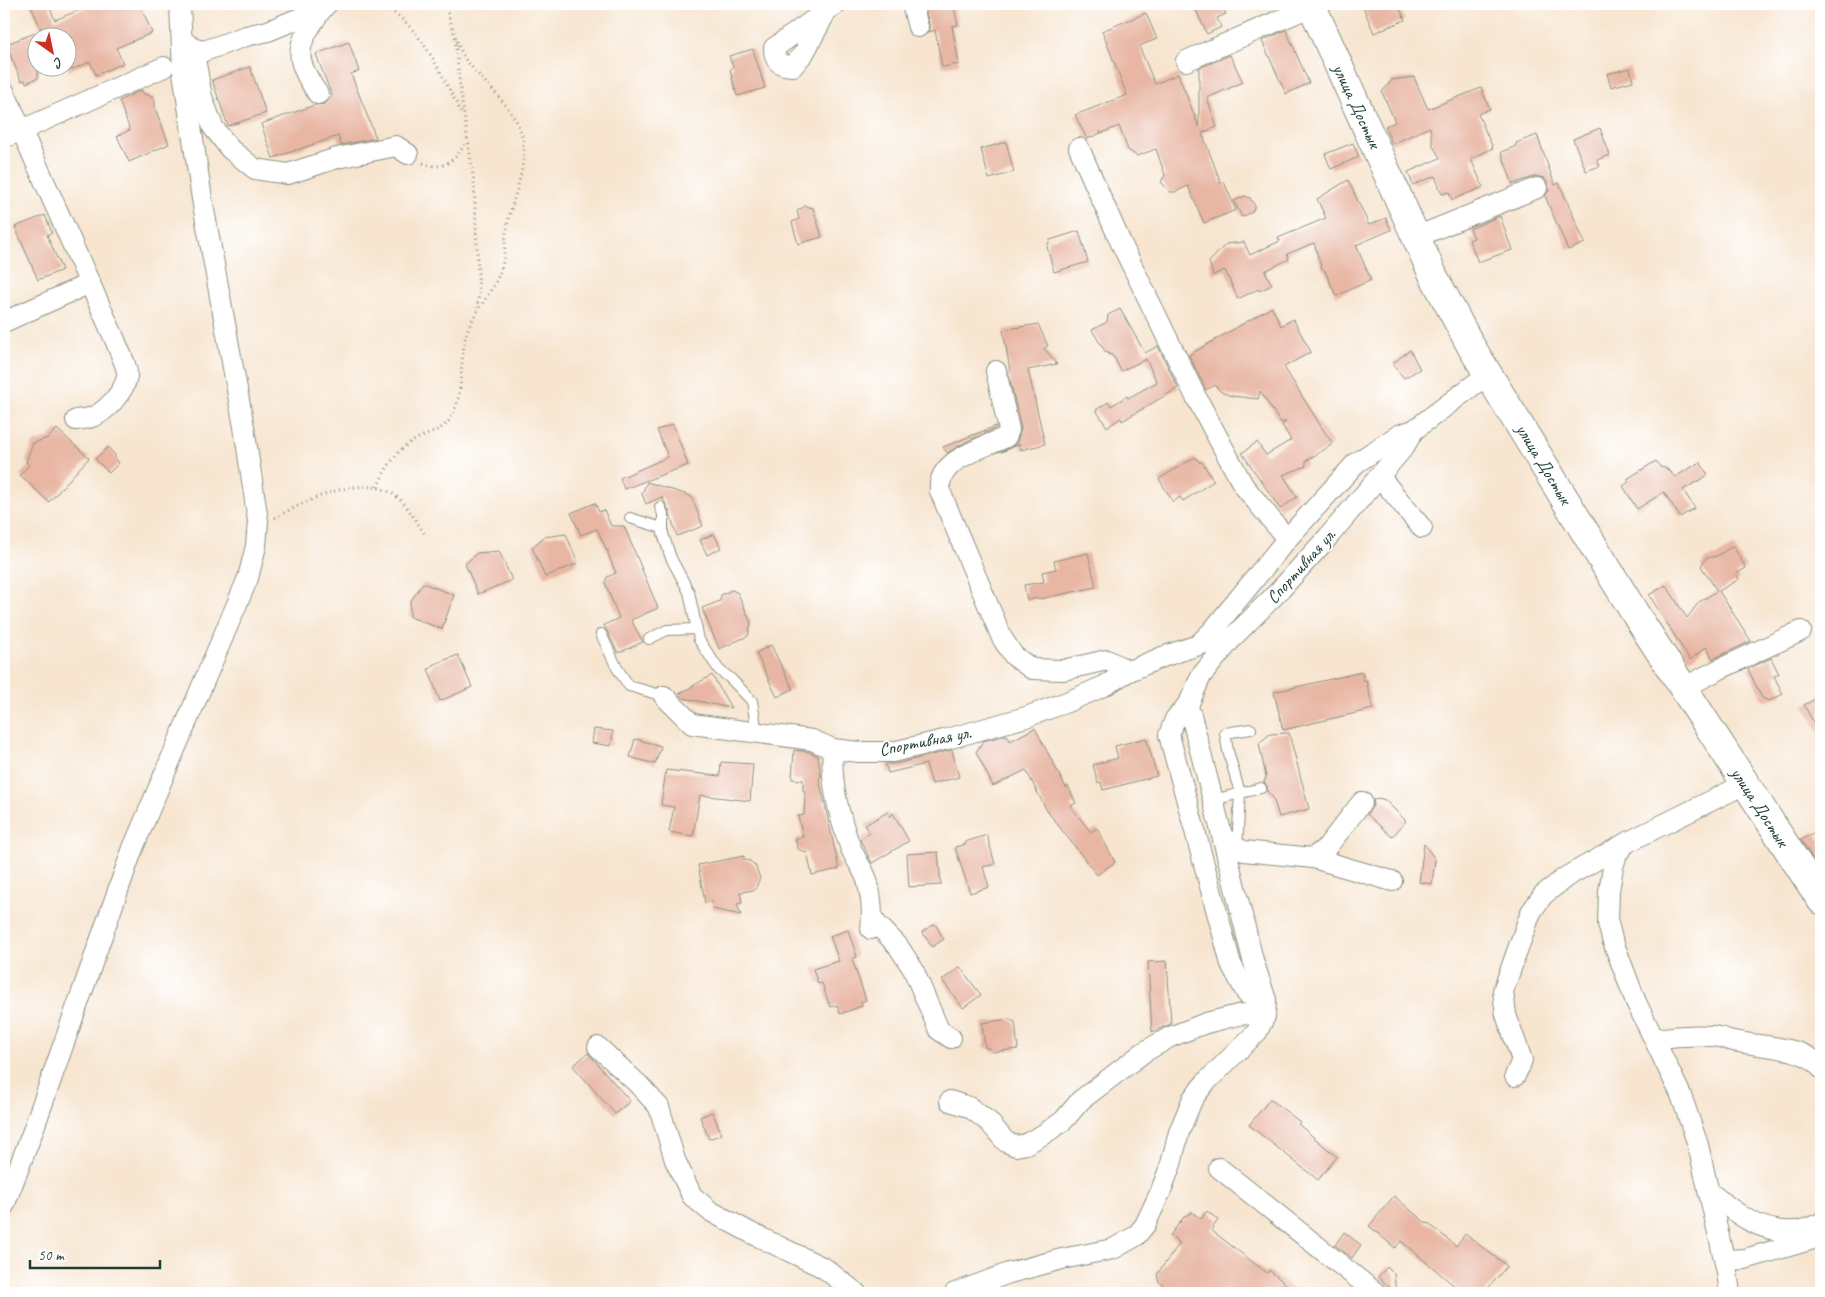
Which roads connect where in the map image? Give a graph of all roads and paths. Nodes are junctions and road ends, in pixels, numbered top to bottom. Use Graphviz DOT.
graph roads {
  1 [pos="180,4"];
  2 [pos="444,4"];
  3 [pos="912,4"];
  4 [pos="1311,5"];
  5 [pos="325,7"];
  6 [pos="918,27"];
  7 [pos="455,36"];
  8 [pos="189,44"];
  9 [pos="1186,62"];
  10 [pos="164,67"];
  11 [pos="4,91"];
  12 [pos="318,94"];
  13 [pos="463,116"];
  14 [pos="12,134"];
  15 [pos="467,141"];
  16 [pos="1079,148"];
  17 [pos="408,154"];
  18 [pos="1537,188"];
  19 [pos="1416,237"];
  20 [pos="90,283"];
  21 [pos="476,311"];
  22 [pos="4,322"];
  23 [pos="996,371"];
  24 [pos="1488,374"];
  25 [pos="76,420"];
  26 [pos="1414,430"];
  27 [pos="1379,476"];
  28 [pos="377,487"];
  29 [pos="660,507"];
  30 [pos="630,518"];
  31 [pos="258,528"];
  32 [pos="662,528"];
  33 [pos="1422,528"];
  34 [pos="424,533"];
  35 [pos="1287,538"];
  36 [pos="697,629"];
  37 [pos="1801,630"];
  38 [pos="602,634"];
  39 [pos="1234,636"];
  40 [pos="649,640"];
  41 [pos="1198,644"];
  42 [pos="1129,671"];
  43 [pos="1683,688"];
  44 [pos="664,696"];
  45 [pos="1188,704"];
  46 [pos="1251,729"];
  47 [pos="757,732"];
  48 [pos="833,749"];
  49 [pos="1745,784"];
  50 [pos="1261,788"];
  51 [pos="1240,793"];
  52 [pos="1213,800"];
  53 [pos="1362,802"];
  54 [pos="1230,842"];
  55 [pos="1626,843"];
  56 [pos="1313,858"];
  57 [pos="1392,881"];
  58 [pos="1819,890"];
  59 [pos="1265,1008"];
  60 [pos="951,1038"];
  61 [pos="1655,1040"];
  62 [pos="598,1047"];
  63 [pos="1821,1068"];
  64 [pos="1515,1076"];
  65 [pos="950,1101"];
  66 [pos="12,1160"];
  67 [pos="1219,1168"];
  68 [pos="1708,1191"];
  69 [pos="4,1206"];
  70 [pos="1821,1223"];
  71 [pos="1821,1236"];
  72 [pos="1725,1260"];
  73 [pos="856,1293"];
  74 [pos="955,1293"];
  75 [pos="1376,1293"];
  76 [pos="1730,1293"];
  1 -- 8 [label="street"];
  2 -- 7 [label="path"];
  3 -- 6 [label="street"];
  4 -- 9 [label="street"];
  4 -- 19 [label="main road, улица Достык"];
  5 -- 8 [label="street"];
  5 -- 12 [label="street"];
  5 -- 13 [label="path"];
  7 -- 13 [label="path"];
  7 -- 21 [label="path"];
  8 -- 17 [label="street"];
  8 -- 31 [label="street"];
  10 -- 14 [label="street"];
  11 -- 14 [label="street"];
  13 -- 15 [label="path"];
  14 -- 20 [label="street"];
  15 -- 17 [label="path"];
  15 -- 21 [label="path"];
  16 -- 35 [label="street"];
  18 -- 19 [label="street"];
  19 -- 24 [label="main road, улица Достык"];
  20 -- 22 [label="street"];
  20 -- 25 [label="street"];
  21 -- 28 [label="path"];
  23 -- 42 [label="street"];
  24 -- 26 [label="street, Спортивная ул."];
  24 -- 43 [label="main road, улица Достык"];
  26 -- 27 [label="street, Спортивная ул."];
  26 -- 35 [label="street, Спортивная ул."];
  27 -- 33 [label="street"];
  27 -- 39 [label="street, Спортивная ул."];
  28 -- 31 [label="path"];
  28 -- 34 [label="path"];
  29 -- 32 [label="lane"];
  30 -- 32 [label="lane"];
  31 -- 66 [label="street"];
  32 -- 36 [label="lane"];
  35 -- 41 [label="street, Спортивная ул."];
  36 -- 40 [label="lane"];
  36 -- 47 [label="lane"];
  37 -- 43 [label="street"];
  38 -- 44 [label="lane"];
  39 -- 41 [label="street, Спортивная ул."];
  39 -- 45 [label="street, Спортивная ул."];
  41 -- 42 [label="street, Спортивная ул."];
  42 -- 48 [label="street, Спортивная ул."];
  43 -- 49 [label="main road, улица Достык"];
  44 -- 47 [label="street, Спортивная ул."];
  45 -- 52 [label="street"];
  45 -- 59 [label="street, Спортивная ул."];
  46 -- 51 [label="lane"];
  47 -- 48 [label="street, Спортивная ул."];
  48 -- 60 [label="street"];
  49 -- 55 [label="street"];
  49 -- 58 [label="main road, улица Достык"];
  50 -- 51 [label="lane"];
  51 -- 52 [label="lane"];
  51 -- 54 [label="lane"];
  52 -- 54 [label="street"];
  53 -- 56 [label="street"];
  54 -- 56 [label="street"];
  54 -- 59 [label="street"];
  55 -- 61 [label="street"];
  55 -- 64 [label="street"];
  56 -- 57 [label="street"];
  59 -- 65 [label="street"];
  59 -- 74 [label="street"];
  61 -- 63 [label="street"];
  61 -- 68 [label="street"];
  62 -- 73 [label="street"];
  66 -- 69 [label="street"];
  67 -- 75 [label="street"];
  68 -- 70 [label="street"];
  68 -- 72 [label="street"];
  71 -- 72 [label="street"];
  72 -- 76 [label="street"];
}
